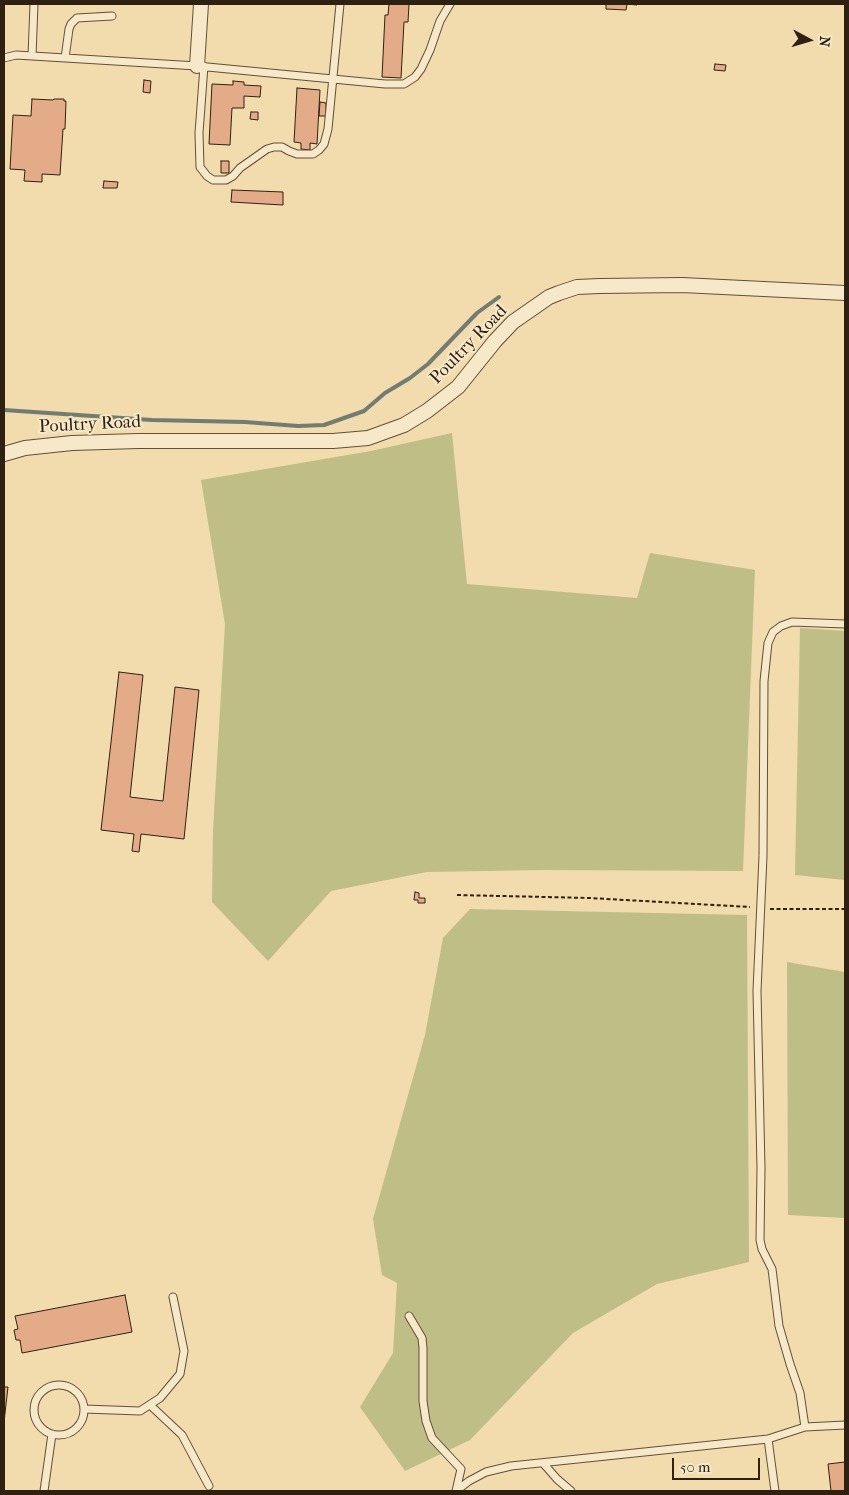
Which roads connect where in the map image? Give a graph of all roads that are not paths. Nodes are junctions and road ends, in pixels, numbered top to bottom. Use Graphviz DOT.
graph roads {
  1 [pos="34,4"];
  2 [pos="201,4"];
  3 [pos="340,4"];
  4 [pos="450,4"];
  5 [pos="112,16"];
  6 [pos="32,56"];
  7 [pos="4,58"];
  8 [pos="65,58"];
  9 [pos="200,66"];
  10 [pos="332,80"];
  11 [pos="845,294"];
  12 [pos="4,454"];
  13 [pos="845,624"];
  14 [pos="173,1297"];
  15 [pos="409,1316"];
  16 [pos="150,1405"];
  17 [pos="84,1409"];
  18 [pos="845,1425"];
  19 [pos="805,1427"];
  20 [pos="52,1434"];
  21 [pos="768,1439"];
  22 [pos="543,1463"];
  23 [pos="209,1486"];
  24 [pos="44,1491"];
  25 [pos="456,1491"];
  26 [pos="571,1491"];
  27 [pos="774,1491"];
  1 -- 6 [label="lane"];
  2 -- 9 [label="street"];
  3 -- 10 [label="lane"];
  4 -- 10 [label="lane"];
  5 -- 8 [label="lane"];
  6 -- 7 [label="lane"];
  6 -- 8 [label="lane"];
  8 -- 9 [label="lane"];
  9 -- 10 [label="lane"];
  9 -- 10 [label="lane"];
  11 -- 12 [label="street, Poultry Road"];
  13 -- 19 [label="lane"];
  14 -- 16 [label="lane"];
  15 -- 25 [label="lane"];
  16 -- 17 [label="lane"];
  16 -- 23 [label="lane"];
  17 -- 20 [label="lane"];
  17 -- 20 [label="lane"];
  18 -- 19 [label="lane"];
  19 -- 21 [label="lane"];
  20 -- 24 [label="lane"];
  21 -- 22 [label="lane"];
  21 -- 27 [label="lane"];
  22 -- 25 [label="lane"];
  22 -- 26 [label="lane"];
}
